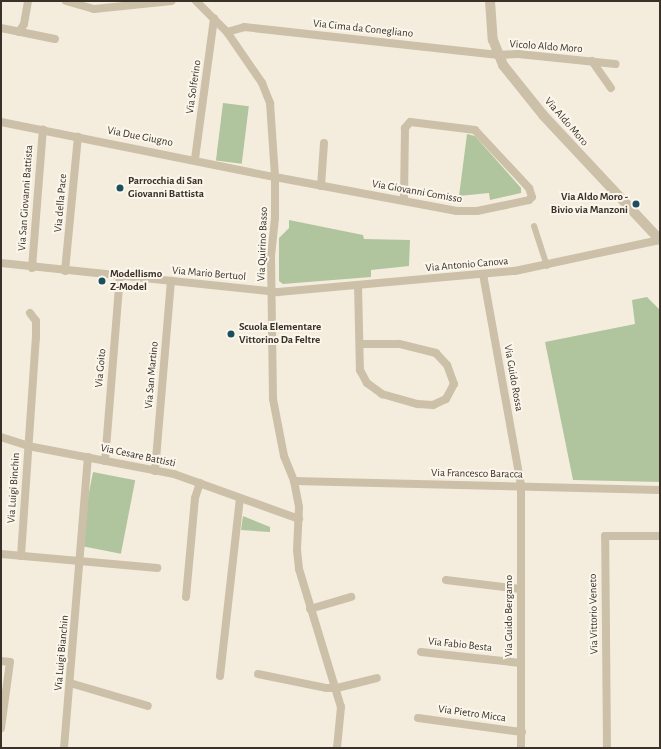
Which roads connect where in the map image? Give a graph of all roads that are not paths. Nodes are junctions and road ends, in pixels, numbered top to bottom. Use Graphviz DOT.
graph roads {
  1 [pos="28,1"];
  2 [pos="66,1"];
  3 [pos="172,1"];
  4 [pos="196,1"];
  5 [pos="490,1"];
  6 [pos="214,18"];
  7 [pos="1,28"];
  8 [pos="19,32"];
  9 [pos="227,32"];
  10 [pos="55,39"];
  11 [pos="498,55"];
  12 [pos="592,61"];
  13 [pos="615,64"];
  14 [pos="611,88"];
  15 [pos="1,122"];
  16 [pos="43,129"];
  17 [pos="78,136"];
  18 [pos="324,143"];
  19 [pos="195,159"];
  20 [pos="275,177"];
  21 [pos="322,186"];
  22 [pos="404,201"];
  23 [pos="534,226"];
  24 [pos="660,240"];
  25 [pos="1,263"];
  26 [pos="547,266"];
  27 [pos="32,268"];
  28 [pos="65,271"];
  29 [pos="483,274"];
  30 [pos="120,276"];
  31 [pos="171,281"];
  32 [pos="358,285"];
  33 [pos="273,291"];
  34 [pos="30,313"];
  35 [pos="360,344"];
  36 [pos="1,436"];
  37 [pos="28,446"];
  38 [pos="88,457"];
  39 [pos="105,461"];
  40 [pos="155,471"];
  41 [pos="294,481"];
  42 [pos="200,483"];
  43 [pos="521,485"];
  44 [pos="660,490"];
  45 [pos="240,499"];
  46 [pos="299,519"];
  47 [pos="660,536"];
  48 [pos="1,554"];
  49 [pos="21,556"];
  50 [pos="80,561"];
  51 [pos="157,568"];
  52 [pos="446,580"];
  53 [pos="520,589"];
  54 [pos="186,597"];
  55 [pos="351,597"];
  56 [pos="310,609"];
  57 [pos="421,652"];
  58 [pos="1,661"];
  59 [pos="520,662"];
  60 [pos="258,674"];
  61 [pos="220,676"];
  62 [pos="377,678"];
  63 [pos="70,683"];
  64 [pos="337,688"];
  65 [pos="148,706"];
  66 [pos="418,718"];
  67 [pos="1,728"];
  68 [pos="522,732"];
  69 [pos="64,748"];
  70 [pos="337,748"];
  71 [pos="522,748"];
  72 [pos="607,748"];
  1 -- 8 [label="street"];
  2 -- 3 [label="street"];
  4 -- 6 [label="street, Via Quirino Basso"];
  5 -- 11 [label="street, Via Aldo Moro"];
  6 -- 9 [label="street, Via Quirino Basso"];
  6 -- 19 [label="street, Via Solferino"];
  7 -- 8 [label="street"];
  8 -- 10 [label="street"];
  9 -- 11 [label="street, Via Cima da Conegliano"];
  9 -- 20 [label="street, Via Quirino Basso"];
  11 -- 12 [label="street, Vicolo Aldo Moro"];
  11 -- 24 [label="street, Via Aldo Moro"];
  12 -- 13 [label="street, Vicolo Aldo Moro"];
  12 -- 14 [label="street, Vicolo Aldo Moro"];
  15 -- 16 [label="street, Via Due Giugno"];
  16 -- 17 [label="street, Via Due Giugno"];
  16 -- 27 [label="street, Via San Giovanni Battista"];
  17 -- 19 [label="street, Via Due Giugno"];
  17 -- 28 [label="street, Via della Pace"];
  18 -- 21 [label="street"];
  19 -- 20 [label="street, Via Due Giugno"];
  20 -- 21 [label="street, Via Giovanni Comisso"];
  20 -- 33 [label="street, Via Quirino Basso"];
  21 -- 22 [label="street, Via Giovanni Comisso"];
  22 -- 22 [label="street, Via Giovanni Comisso"];
  23 -- 26 [label="street"];
  24 -- 26 [label="street, Via Antonio Canova"];
  25 -- 27 [label="street, Via Mario Bertuol"];
  26 -- 29 [label="street, Via Antonio Canova"];
  27 -- 28 [label="street, Via Mario Bertuol"];
  28 -- 30 [label="street, Via Mario Bertuol"];
  29 -- 32 [label="street, Via Antonio Canova"];
  29 -- 43 [label="street, Via Guido Rossa"];
  30 -- 31 [label="street, Via Mario Bertuol"];
  30 -- 39 [label="street, Via Goito"];
  31 -- 33 [label="street, Via Mario Bertuol"];
  31 -- 40 [label="street, Via San Martino"];
  32 -- 33 [label="street, Via Antonio Canova"];
  32 -- 35 [label="street"];
  33 -- 41 [label="street, Via Quirino Basso"];
  34 -- 37 [label="street"];
  35 -- 35 [label="street"];
  36 -- 37 [label="street, Via Cesare Battisti"];
  37 -- 38 [label="street, Via Cesare Battisti"];
  37 -- 49 [label="street, Via Luigi Binchin"];
  38 -- 39 [label="street, Via Cesare Battisti"];
  38 -- 50 [label="street, Via Luigi Bianchin"];
  39 -- 40 [label="street, Via Cesare Battisti"];
  40 -- 42 [label="street, Via Cesare Battisti"];
  41 -- 43 [label="street, Via Francesco Baracca"];
  41 -- 46 [label="street, Via Quirino Basso"];
  42 -- 45 [label="street, Via Cesare Battisti"];
  42 -- 54 [label="street"];
  43 -- 44 [label="street, Via Francesco Baracca"];
  43 -- 53 [label="street, Via Guido Bergamo"];
  45 -- 46 [label="street, Via Cesare Battisti"];
  45 -- 61 [label="street"];
  46 -- 56 [label="street, Via Quirino Basso"];
  47 -- 72 [label="street, Via Vittorio Veneto"];
  48 -- 49 [label="street"];
  49 -- 50 [label="street"];
  50 -- 51 [label="street"];
  50 -- 63 [label="street, Via Luigi Bianchin"];
  52 -- 53 [label="street"];
  53 -- 59 [label="street, Via Guido Bergamo"];
  55 -- 56 [label="street"];
  56 -- 64 [label="street, Via Quirino Basso"];
  57 -- 59 [label="street, Via Fabio Besta"];
  58 -- 67 [label="street"];
  59 -- 68 [label="street, Via Guido Bergamo"];
  60 -- 64 [label="street"];
  62 -- 64 [label="street"];
  63 -- 65 [label="street"];
  63 -- 69 [label="street, Via Luigi Bianchin"];
  64 -- 70 [label="street, Via Quirino Basso"];
  66 -- 68 [label="street, Via Pietro Micca"];
  68 -- 71 [label="street, Via Guido Bergamo"];
}
